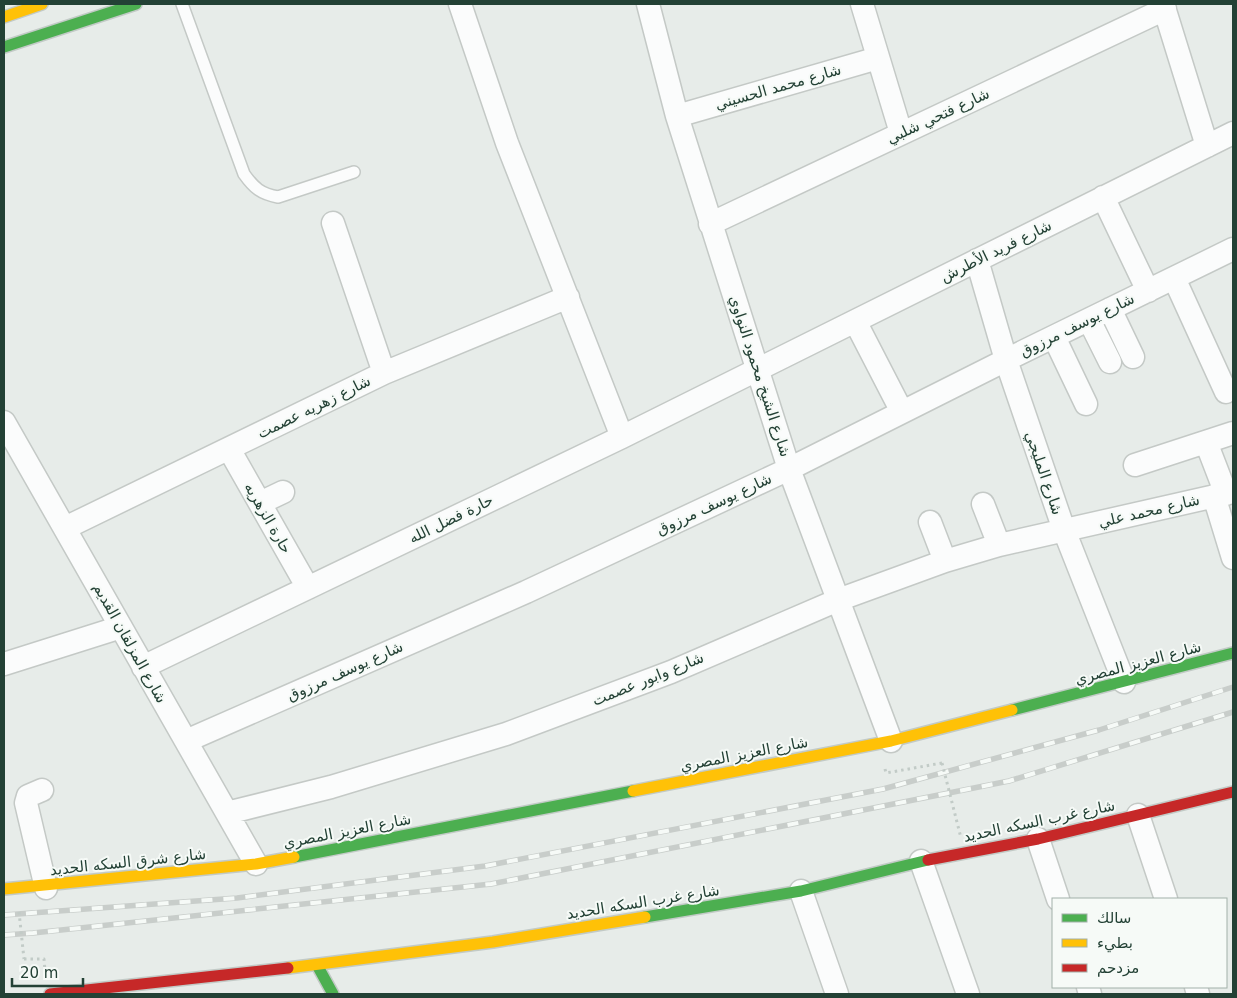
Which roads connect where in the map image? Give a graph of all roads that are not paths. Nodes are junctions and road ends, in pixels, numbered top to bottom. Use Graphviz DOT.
graph roads {
  1 [pos="42,4"];
  2 [pos="136,4"];
  3 [pos="182,4"];
  4 [pos="460,4"];
  5 [pos="648,4"];
  6 [pos="862,4"];
  7 [pos="1164,6"];
  8 [pos="4,16"];
  9 [pos="4,47"];
  10 [pos="878,58"];
  11 [pos="677,116"];
  12 [pos="1233,133"];
  13 [pos="901,134"];
  14 [pos="1207,146"];
  15 [pos="354,172"];
  16 [pos="1103,197"];
  17 [pos="333,224"];
  18 [pos="710,224"];
  19 [pos="1233,249"];
  20 [pos="977,260"];
  21 [pos="1174,278"];
  22 [pos="1148,290"];
  23 [pos="568,297"];
  24 [pos="1110,309"];
  25 [pos="1089,320"];
  26 [pos="855,321"];
  27 [pos="1054,337"];
  28 [pos="1133,357"];
  29 [pos="1006,360"];
  30 [pos="1110,362"];
  31 [pos="758,368"];
  32 [pos="384,373"];
  33 [pos="1226,392"];
  34 [pos="1086,404"];
  35 [pos="902,412"];
  36 [pos="4,422"];
  37 [pos="1233,433"];
  38 [pos="622,436"];
  39 [pos="1206,442"];
  40 [pos="229,449"];
  41 [pos="1135,465"];
  42 [pos="790,469"];
  43 [pos="284,492"];
  44 [pos="1224,494"];
  45 [pos="260,504"];
  46 [pos="983,504"];
  47 [pos="930,522"];
  48 [pos="65,528"];
  49 [pos="1064,530"];
  50 [pos="999,545"];
  51 [pos="1233,558"];
  52 [pos="946,561"];
  53 [pos="308,588"];
  54 [pos="838,600"];
  55 [pos="121,627"];
  56 [pos="1233,653"];
  57 [pos="4,664"];
  58 [pos="144,667"];
  59 [pos="1124,682"];
  60 [pos="186,741"];
  61 [pos="891,741"];
  62 [pos="42,790"];
  63 [pos="1233,792"];
  64 [pos="227,813"];
  65 [pos="1138,815"];
  66 [pos="1038,839"];
  67 [pos="921,861"];
  68 [pos="256,864"];
  69 [pos="46,886"];
  70 [pos="4,889"];
  71 [pos="801,891"];
  72 [pos="1058,898"];
  73 [pos="1166,898"];
  74 [pos="317,965"];
  75 [pos="50,994"];
  76 [pos="333,994"];
  77 [pos="837,994"];
  78 [pos="968,994"];
  1 -- 8 [label="street"];
  2 -- 9 [label="street"];
  3 -- 15 [label="lane"];
  4 -- 23 [label="street"];
  5 -- 11 [label="street, شارع الشيخ محمود النواوي"];
  6 -- 10 [label="street"];
  7 -- 13 [label="street, شارع فتحي شلبي"];
  7 -- 14 [label="street"];
  10 -- 11 [label="street, شارع محمد الحسيني"];
  10 -- 13 [label="street"];
  11 -- 18 [label="street, شارع الشيخ محمود النواوي"];
  12 -- 14 [label="street, شارع فريد الأطرش"];
  13 -- 18 [label="street, شارع فتحي شلبي"];
  14 -- 16 [label="street, شارع فريد الأطرش"];
  16 -- 20 [label="street, شارع فريد الأطرش"];
  16 -- 22 [label="street"];
  17 -- 32 [label="street"];
  18 -- 31 [label="street, شارع الشيخ محمود النواوي"];
  19 -- 21 [label="street, شارع يوسف مرزوق"];
  20 -- 26 [label="street, شارع فريد الأطرش"];
  20 -- 29 [label="street, شارع المليجي"];
  21 -- 22 [label="street, شارع يوسف مرزوق"];
  21 -- 33 [label="street"];
  22 -- 24 [label="street, شارع يوسف مرزوق"];
  23 -- 32 [label="street, شارع زهريه عصمت"];
  23 -- 38 [label="street"];
  24 -- 25 [label="street, شارع يوسف مرزوق"];
  24 -- 28 [label="street"];
  25 -- 27 [label="street, شارع يوسف مرزوق"];
  25 -- 30 [label="street"];
  26 -- 31 [label="street, شارع فريد الأطرش"];
  26 -- 35 [label="street"];
  27 -- 29 [label="street, شارع يوسف مرزوق"];
  27 -- 34 [label="street"];
  29 -- 35 [label="street, شارع يوسف مرزوق"];
  29 -- 49 [label="street, شارع المليجي"];
  31 -- 38 [label="street, حارة فضل الله"];
  31 -- 42 [label="street, شارع الشيخ محمود النواوي"];
  32 -- 40 [label="street, شارع زهريه عصمت"];
  35 -- 42 [label="street, شارع يوسف مرزوق"];
  36 -- 48 [label="street, شارع المزلقان القديم"];
  37 -- 39 [label="street"];
  38 -- 53 [label="street, حارة فضل الله"];
  39 -- 41 [label="street"];
  39 -- 44 [label="street"];
  40 -- 45 [label="street, حارة الزهريه"];
  40 -- 48 [label="street, شارع زهريه عصمت"];
  42 -- 54 [label="street, شارع الشيخ محمود النواوي"];
  42 -- 60 [label="street, شارع يوسف مرزوق"];
  43 -- 45 [label="street"];
  44 -- 49 [label="street, شارع محمد علي"];
  44 -- 51 [label="street"];
  45 -- 53 [label="street, حارة الزهريه"];
  46 -- 50 [label="street"];
  47 -- 52 [label="street"];
  48 -- 55 [label="street, شارع المزلقان القديم"];
  49 -- 50 [label="street, شارع وابور عصمت"];
  49 -- 59 [label="street, شارع المليجي"];
  50 -- 52 [label="street, شارع وابور عصمت"];
  52 -- 54 [label="street, شارع وابور عصمت"];
  53 -- 58 [label="street, حارة فضل الله"];
  54 -- 61 [label="street, شارع الشيخ محمود النواوي"];
  54 -- 64 [label="street, شارع وابور عصمت"];
  55 -- 57 [label="street"];
  55 -- 58 [label="street, شارع المزلقان القديم"];
  56 -- 59 [label="street, شارع العزيز المصري"];
  58 -- 60 [label="street, شارع المزلقان القديم"];
  59 -- 61 [label="street, شارع العزيز المصري"];
  60 -- 64 [label="street, شارع المزلقان القديم"];
  61 -- 68 [label="street, شارع العزيز المصري"];
  62 -- 69 [label="street"];
  63 -- 65 [label="street, شارع غرب السكه الحديد"];
  64 -- 68 [label="street, شارع المزلقان القديم"];
  65 -- 66 [label="street, شارع غرب السكه الحديد"];
  65 -- 73 [label="street"];
  66 -- 67 [label="street, شارع غرب السكه الحديد"];
  66 -- 72 [label="street"];
  67 -- 71 [label="street, شارع غرب السكه الحديد"];
  67 -- 78 [label="street"];
  68 -- 69 [label="street, شارع شرق السكه الحديد"];
  69 -- 70 [label="street, شارع شرق السكه الحديد"];
  71 -- 74 [label="street, شارع غرب السكه الحديد"];
  71 -- 77 [label="street"];
  74 -- 75 [label="street, شارع غرب السكه الحديد"];
  74 -- 76 [label="street"];
}
